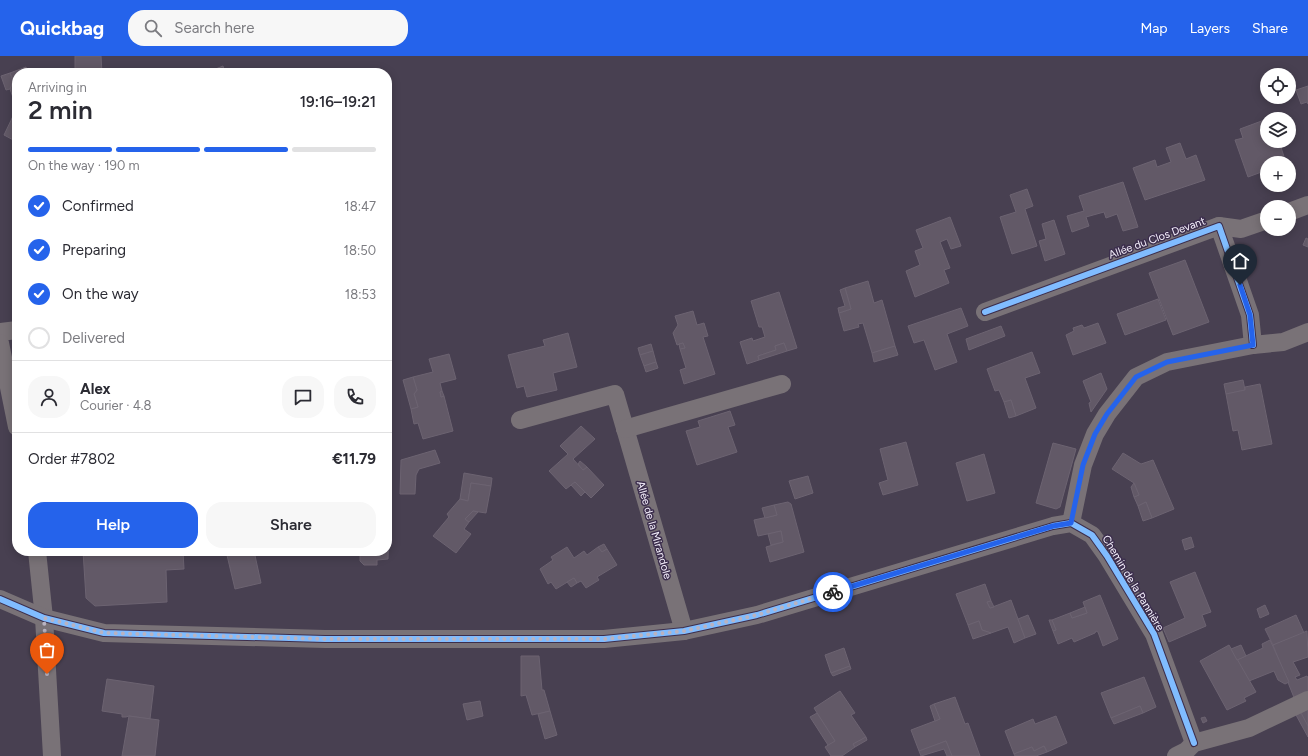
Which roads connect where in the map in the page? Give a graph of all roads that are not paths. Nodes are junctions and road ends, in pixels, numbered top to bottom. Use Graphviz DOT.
graph roads {
  1 [pos="1308,205"];
  2 [pos="1296,209"];
  3 [pos="1260,223"];
  4 [pos="1219,226"];
  5 [pos="985,312"];
  6 [pos="12,331"];
  7 [pos="0,332"];
  8 [pos="1308,332"];
  9 [pos="0,343"];
  10 [pos="1253,345"];
  11 [pos="782,384"];
  12 [pos="12,402"];
  13 [pos="520,420"];
  14 [pos="625,429"];
  15 [pos="1071,523"];
  16 [pos="38,556"];
  17 [pos="0,599"];
  18 [pos="44,618"];
  19 [pos="684,631"];
  20 [pos="1308,700"];
  21 [pos="1194,743"];
  22 [pos="52,756"];
  23 [pos="1176,756"];
  1 -- 2 [label="street"];
  3 -- 4 [label="street"];
  4 -- 5 [label="street, Allée du Clos Devant"];
  4 -- 10 [label="street, Allée du Clos Devant"];
  6 -- 7 [label="street"];
  8 -- 10 [label="street"];
  9 -- 12 [label="street"];
  10 -- 15 [label="street"];
  11 -- 14 [label="street"];
  13 -- 14 [label="street, Allée de la Mirandole"];
  14 -- 19 [label="street, Allée de la Mirandole"];
  15 -- 19 [label="street"];
  15 -- 21 [label="street, Chemin de la Pannière"];
  16 -- 18 [label="street"];
  17 -- 18 [label="street"];
  18 -- 19 [label="street"];
  18 -- 22 [label="street"];
  20 -- 21 [label="street"];
  21 -- 23 [label="street"];
}
